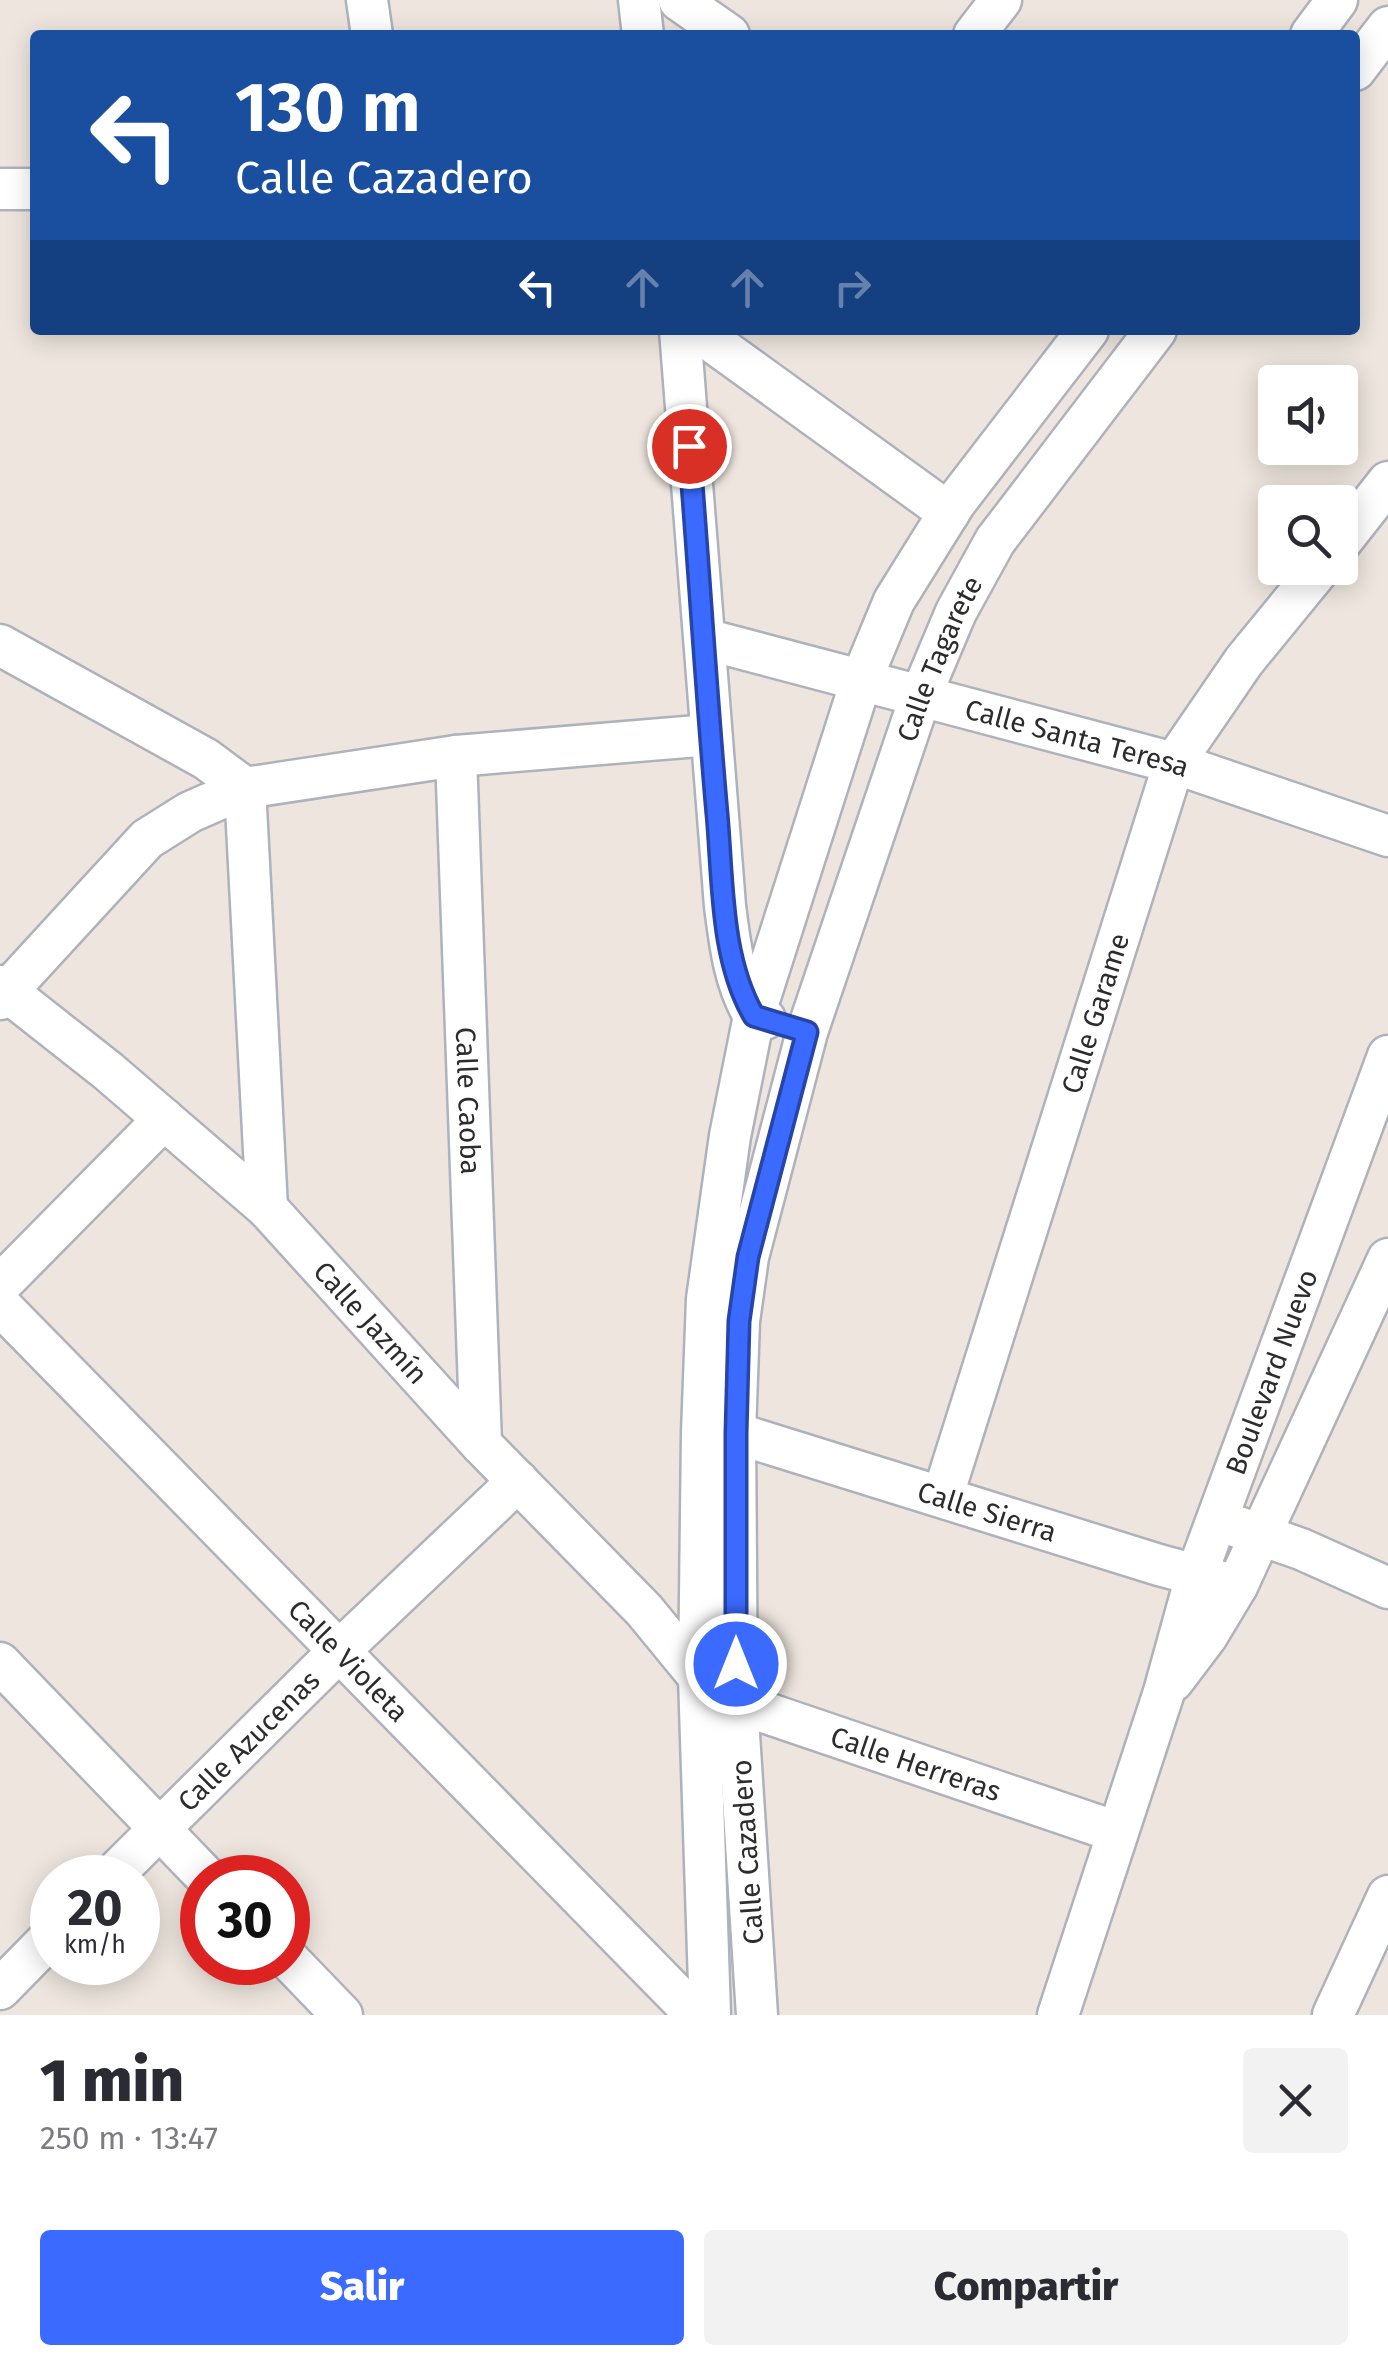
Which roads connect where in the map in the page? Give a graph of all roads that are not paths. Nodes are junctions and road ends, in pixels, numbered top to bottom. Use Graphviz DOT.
graph roads {
  1 [pos="367,0"];
  2 [pos="639,0"];
  3 [pos="680,0"];
  4 [pos="1001,0"];
  5 [pos="1338,0"];
  6 [pos="1388,27"];
  7 [pos="371,30"];
  8 [pos="642,30"];
  9 [pos="722,30"];
  10 [pos="978,30"];
  11 [pos="1315,30"];
  12 [pos="1360,63"];
  13 [pos="0,189"];
  14 [pos="30,189"];
  15 [pos="680,335"];
  16 [pos="703,335"];
  17 [pos="1084,335"];
  18 [pos="1152,335"];
  19 [pos="1384,496"];
  20 [pos="949,513"];
  21 [pos="1358,523"];
  22 [pos="1306,585"];
  23 [pos="705,639"];
  24 [pos="0,646"];
  25 [pos="862,678"];
  26 [pos="921,695"];
  27 [pos="710,735"];
  28 [pos="456,756"];
  29 [pos="1174,764"];
  30 [pos="245,788"];
  31 [pos="1388,836"];
  32 [pos="2,993"];
  33 [pos="754,1016"];
  34 [pos="807,1032"];
  35 [pos="1388,1056"];
  36 [pos="164,1119"];
  37 [pos="267,1208"];
  38 [pos="1388,1259"];
  39 [pos="0,1284"];
  40 [pos="0,1305"];
  41 [pos="718,1433"];
  42 [pos="482,1444"];
  43 [pos="518,1481"];
  44 [pos="943,1495"];
  45 [pos="1217,1520"];
  46 [pos="1260,1533"];
  47 [pos="1196,1576"];
  48 [pos="1237,1586"];
  49 [pos="1388,1588"];
  50 [pos="338,1651"];
  51 [pos="0,1663"];
  52 [pos="717,1690"];
  53 [pos="1164,1692"];
  54 [pos="159,1828"];
  55 [pos="1117,1832"];
  56 [pos="133,1855"];
  57 [pos="185,1855"];
  58 [pos="1388,1896"];
  59 [pos="30,1958"];
  60 [pos="310,1982"];
  61 [pos="0,1989"];
  62 [pos="342,2015"];
  63 [pos="696,2015"];
  64 [pos="710,2015"];
  65 [pos="757,2015"];
  66 [pos="1058,2015"];
  67 [pos="1334,2015"];
  1 -- 7 [label="street"];
  2 -- 8 [label="street"];
  3 -- 9 [label="street"];
  4 -- 10 [label="street"];
  5 -- 11 [label="street"];
  6 -- 12 [label="street"];
  13 -- 14 [label="street"];
  15 -- 23 [label="street"];
  16 -- 20 [label="street"];
  17 -- 20 [label="street"];
  18 -- 26 [label="street, Calle Tagarete"];
  19 -- 21 [label="street"];
  20 -- 25 [label="street"];
  22 -- 29 [label="street, Calle Garame"];
  23 -- 25 [label="street, Calle Santa Teresa"];
  23 -- 27 [label="street"];
  24 -- 30 [label="street"];
  25 -- 26 [label="street, Calle Santa Teresa"];
  25 -- 33 [label="street"];
  26 -- 29 [label="street, Calle Santa Teresa"];
  26 -- 34 [label="street, Calle Tagarete"];
  27 -- 28 [label="street"];
  27 -- 33 [label="street"];
  28 -- 30 [label="street"];
  28 -- 42 [label="street, Calle Caoba"];
  29 -- 31 [label="street, Calle Santa Teresa"];
  29 -- 44 [label="street, Calle Garame"];
  30 -- 32 [label="street"];
  30 -- 37 [label="street"];
  32 -- 36 [label="street, Calle Jazmín"];
  33 -- 34 [label="street"];
  33 -- 41 [label="street, Calle Cazadero"];
  34 -- 41 [label="street, Calle Cazadero"];
  35 -- 45 [label="street, Boulevard Nuevo"];
  36 -- 37 [label="street, Calle Jazmín"];
  36 -- 39 [label="street"];
  37 -- 42 [label="street, Calle Jazmín"];
  38 -- 46 [label="street, Boulevard Nuevo"];
  40 -- 50 [label="street, Calle Violeta"];
  41 -- 44 [label="street, Calle Sierra"];
  41 -- 52 [label="street, Calle Cazadero"];
  42 -- 43 [label="street, Calle Jazmín"];
  43 -- 50 [label="street, Calle Azucenas"];
  43 -- 52 [label="street, Calle Jazmín"];
  44 -- 47 [label="street, Calle Sierra"];
  45 -- 46 [label="street"];
  45 -- 47 [label="street, Boulevard Nuevo"];
  46 -- 48 [label="street, Boulevard Nuevo"];
  46 -- 49 [label="street"];
  47 -- 48 [label="street, Calle Sierra"];
  47 -- 53 [label="street, Boulevard Nuevo"];
  48 -- 53 [label="street, Boulevard Nuevo"];
  50 -- 54 [label="street, Calle Azucenas"];
  50 -- 63 [label="street, Calle Violeta"];
  51 -- 54 [label="street"];
  52 -- 55 [label="street, Calle Herreras"];
  52 -- 64 [label="street, Calle Cazadero"];
  52 -- 65 [label="street, Calle Cazadero"];
  53 -- 55 [label="street, Boulevard Nuevo"];
  54 -- 56 [label="street, Calle Azucenas"];
  54 -- 57 [label="street"];
  55 -- 66 [label="street, Boulevard Nuevo"];
  58 -- 67 [label="street"];
  59 -- 61 [label="street"];
  60 -- 62 [label="street"];
}
